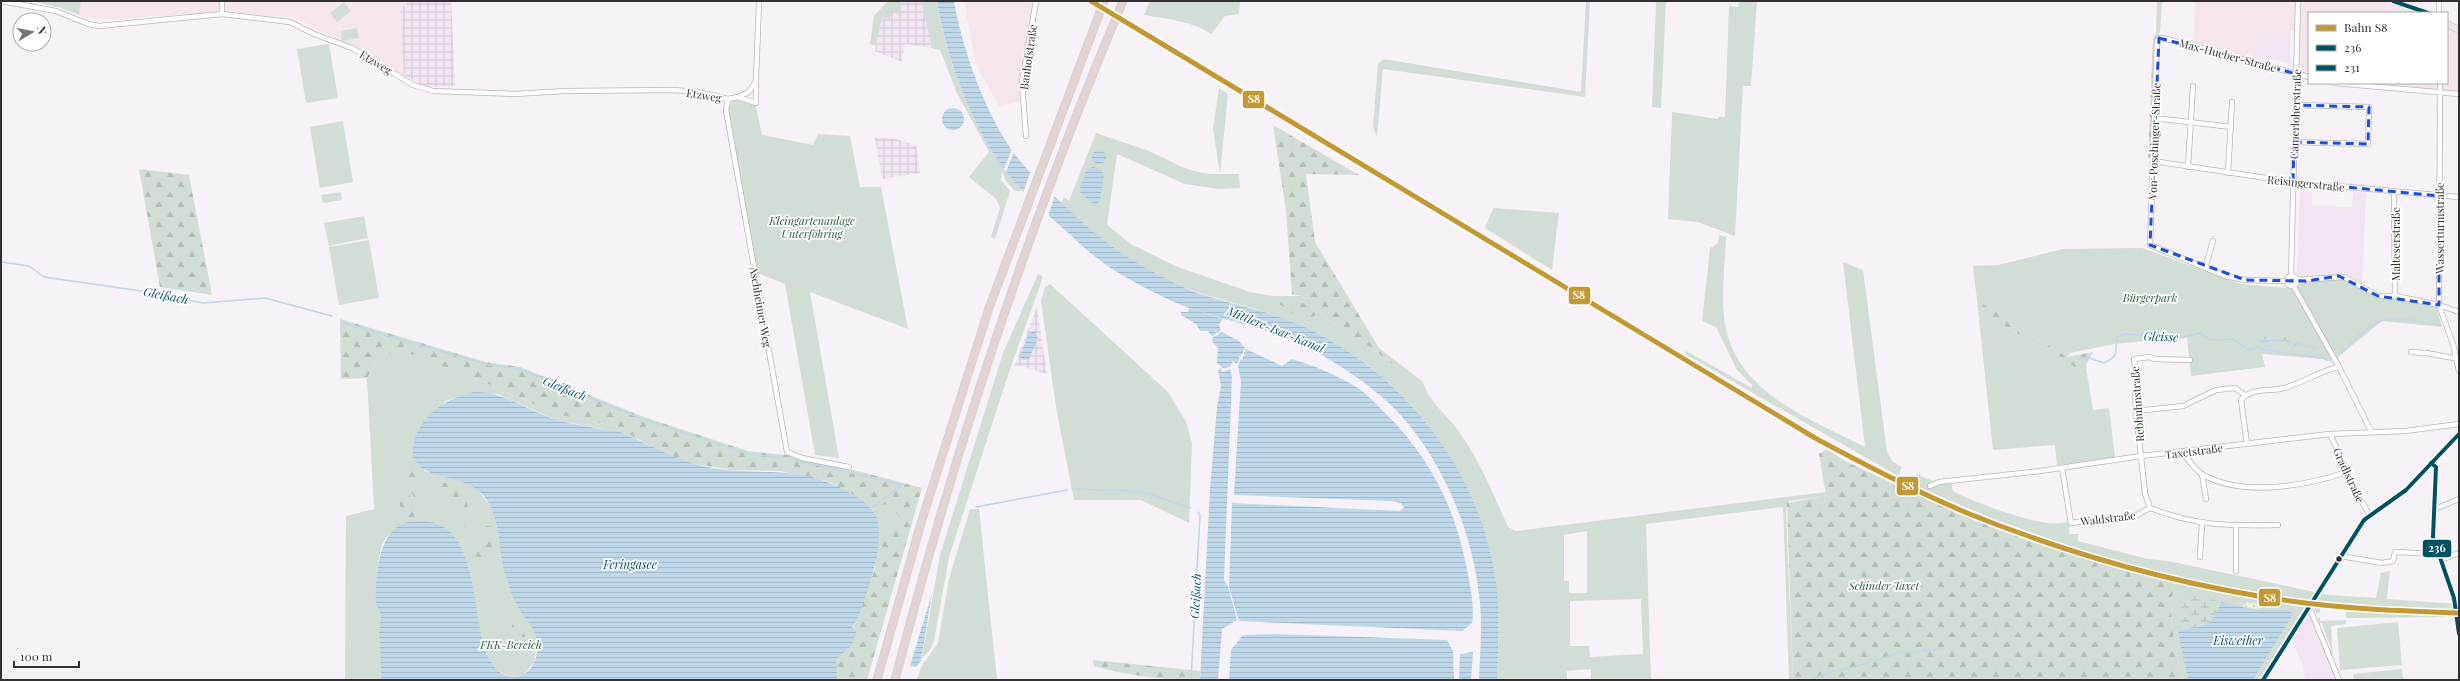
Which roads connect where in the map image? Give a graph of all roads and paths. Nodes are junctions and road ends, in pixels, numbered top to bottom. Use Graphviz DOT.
graph roads {
  1 [pos="1,1"];
  2 [pos="222,1"];
  3 [pos="759,1"];
  4 [pos="1036,1"];
  5 [pos="1123,1"];
  6 [pos="2298,1"];
  7 [pos="2393,1"];
  8 [pos="2439,1"];
  9 [pos="1104,2"];
  10 [pos="2425,12"];
  11 [pos="2439,12"];
  12 [pos="222,14"];
  13 [pos="2448,24"];
  14 [pos="2459,30"];
  15 [pos="2159,38"];
  16 [pos="2296,74"];
  17 [pos="2308,77"];
  18 [pos="756,81"];
  19 [pos="2346,84"];
  20 [pos="2440,84"];
  21 [pos="2193,86"];
  22 [pos="2440,93"];
  23 [pos="2459,94"];
  24 [pos="738,98"];
  25 [pos="728,99"];
  26 [pos="2232,102"];
  27 [pos="2295,105"];
  28 [pos="2155,118"];
  29 [pos="2191,123"];
  30 [pos="2230,127"];
  31 [pos="1026,136"];
  32 [pos="2294,142"];
  33 [pos="2153,161"];
  34 [pos="2188,167"];
  35 [pos="2228,173"];
  36 [pos="2293,182"];
  37 [pos="2394,192"];
  38 [pos="2439,196"];
  39 [pos="2459,197"];
  40 [pos="2214,240"];
  41 [pos="2205,268"];
  42 [pos="2291,276"];
  43 [pos="2296,280"];
  44 [pos="2287,281"];
  45 [pos="2292,285"];
  46 [pos="2395,296"];
  47 [pos="2439,305"];
  48 [pos="2459,312"];
  49 [pos="2411,352"];
  50 [pos="2458,359"];
  51 [pos="2190,360"];
  52 [pos="2339,367"];
  53 [pos="2459,371"];
  54 [pos="2245,395"];
  55 [pos="2136,411"];
  56 [pos="2459,424"];
  57 [pos="2371,431"];
  58 [pos="2330,434"];
  59 [pos="2459,434"];
  60 [pos="2247,444"];
  61 [pos="2182,452"];
  62 [pos="2141,456"];
  63 [pos="2431,463"];
  64 [pos="849,467"];
  65 [pos="2062,468"];
  66 [pos="2347,472"];
  67 [pos="2202,474"];
  68 [pos="1930,486"];
  69 [pos="2459,499"];
  70 [pos="2206,500"];
  71 [pos="2150,508"];
  72 [pos="2433,510"];
  73 [pos="2369,514"];
  74 [pos="2202,524"];
  75 [pos="2278,525"];
  76 [pos="2236,527"];
  77 [pos="2459,553"];
  78 [pos="2439,554"];
  79 [pos="2341,556"];
  80 [pos="2200,557"];
  81 [pos="2441,560"];
  82 [pos="2236,572"];
  83 [pos="2459,596"];
  84 [pos="2454,598"];
  85 [pos="2308,608"];
  86 [pos="2459,634"];
  87 [pos="877,680"];
  88 [pos="895,680"];
  89 [pos="2263,680"];
  90 [pos="2339,680"];
  1 -- 12 [label="street, Etzweg"];
  2 -- 12 [label="street"];
  3 -- 18 [label="street"];
  4 -- 31 [label="street, Bauhofstraße"];
  5 -- 88 [label="highway"];
  6 -- 16 [label="street, Camerloherstraße"];
  7 -- 10 [label="main road"];
  8 -- 11 [label="street"];
  9 -- 87 [label="highway"];
  12 -- 25 [label="street, Etzweg"];
  13 -- 14 [label="main road"];
  15 -- 16 [label="street, Max-Hueber-Straße"];
  15 -- 28 [label="street, Von-Poschinger-Straße"];
  16 -- 17 [label="street, Max-Hueber-Straße"];
  16 -- 27 [label="street, Camerloherstraße"];
  18 -- 24 [label="street"];
  18 -- 24 [label="street, Etzweg"];
  19 -- 22 [label="street"];
  20 -- 22 [label="street, Wasserturmstraße"];
  21 -- 29 [label="street"];
  22 -- 23 [label="street"];
  22 -- 38 [label="street, Wasserturmstraße"];
  24 -- 25 [label="street, Etzweg"];
  25 -- 64 [label="street, Aschheimer Weg"];
  26 -- 30 [label="street"];
  27 -- 32 [label="street, Camerloherstraße"];
  27 -- 32 [label="street"];
  28 -- 29 [label="street"];
  28 -- 33 [label="street, Von-Poschinger-Straße"];
  29 -- 30 [label="street"];
  29 -- 34 [label="street"];
  30 -- 35 [label="street"];
  32 -- 36 [label="street, Camerloherstraße"];
  33 -- 34 [label="street, Reisingerstraße"];
  33 -- 41 [label="street, Von-Poschinger-Straße"];
  34 -- 35 [label="street, Reisingerstraße"];
  35 -- 36 [label="street, Reisingerstraße"];
  36 -- 37 [label="street, Reisingerstraße"];
  36 -- 42 [label="street, Camerloherstraße"];
  37 -- 38 [label="street, Reisingerstraße"];
  37 -- 46 [label="street, Malteserstraße"];
  38 -- 39 [label="street, Reisingerstraße"];
  38 -- 47 [label="street, Wasserturmstraße"];
  40 -- 41 [label="street"];
  41 -- 44 [label="street"];
  42 -- 43 [label="street"];
  42 -- 44 [label="street"];
  43 -- 45 [label="street"];
  43 -- 46 [label="street"];
  44 -- 45 [label="street"];
  45 -- 52 [label="street"];
  46 -- 47 [label="street"];
  47 -- 48 [label="street"];
  47 -- 50 [label="street, Wasserturmstraße"];
  49 -- 50 [label="street"];
  50 -- 53 [label="street, Wasserturmstraße"];
  51 -- 55 [label="street, Rebhuhnstraße"];
  52 -- 54 [label="street"];
  52 -- 57 [label="street"];
  54 -- 55 [label="street"];
  54 -- 60 [label="street"];
  55 -- 62 [label="street, Rebhuhnstraße"];
  56 -- 57 [label="street, Taxetstraße"];
  57 -- 58 [label="street, Taxetstraße"];
  58 -- 60 [label="street, Taxetstraße"];
  58 -- 66 [label="street, Gradlstraße"];
  59 -- 63 [label="street"];
  60 -- 61 [label="street, Taxetstraße"];
  61 -- 62 [label="street, Taxetstraße"];
  61 -- 67 [label="street"];
  62 -- 65 [label="street, Taxetstraße"];
  62 -- 71 [label="street, Rebhuhnstraße"];
  63 -- 72 [label="street"];
  63 -- 73 [label="street"];
  65 -- 68 [label="street, Taxetstraße"];
  65 -- 71 [label="street, Waldstraße"];
  66 -- 67 [label="street"];
  66 -- 73 [label="street, Gradlstraße"];
  67 -- 70 [label="street"];
  69 -- 72 [label="street"];
  71 -- 74 [label="street"];
  72 -- 78 [label="street"];
  73 -- 79 [label="street"];
  74 -- 76 [label="street"];
  74 -- 80 [label="street"];
  75 -- 76 [label="street"];
  76 -- 82 [label="street"];
  77 -- 81 [label="street"];
  78 -- 79 [label="street"];
  78 -- 81 [label="street"];
  79 -- 85 [label="street"];
  81 -- 84 [label="street"];
  83 -- 84 [label="street"];
  84 -- 86 [label="street"];
  85 -- 89 [label="street"];
  85 -- 90 [label="street"];
}
